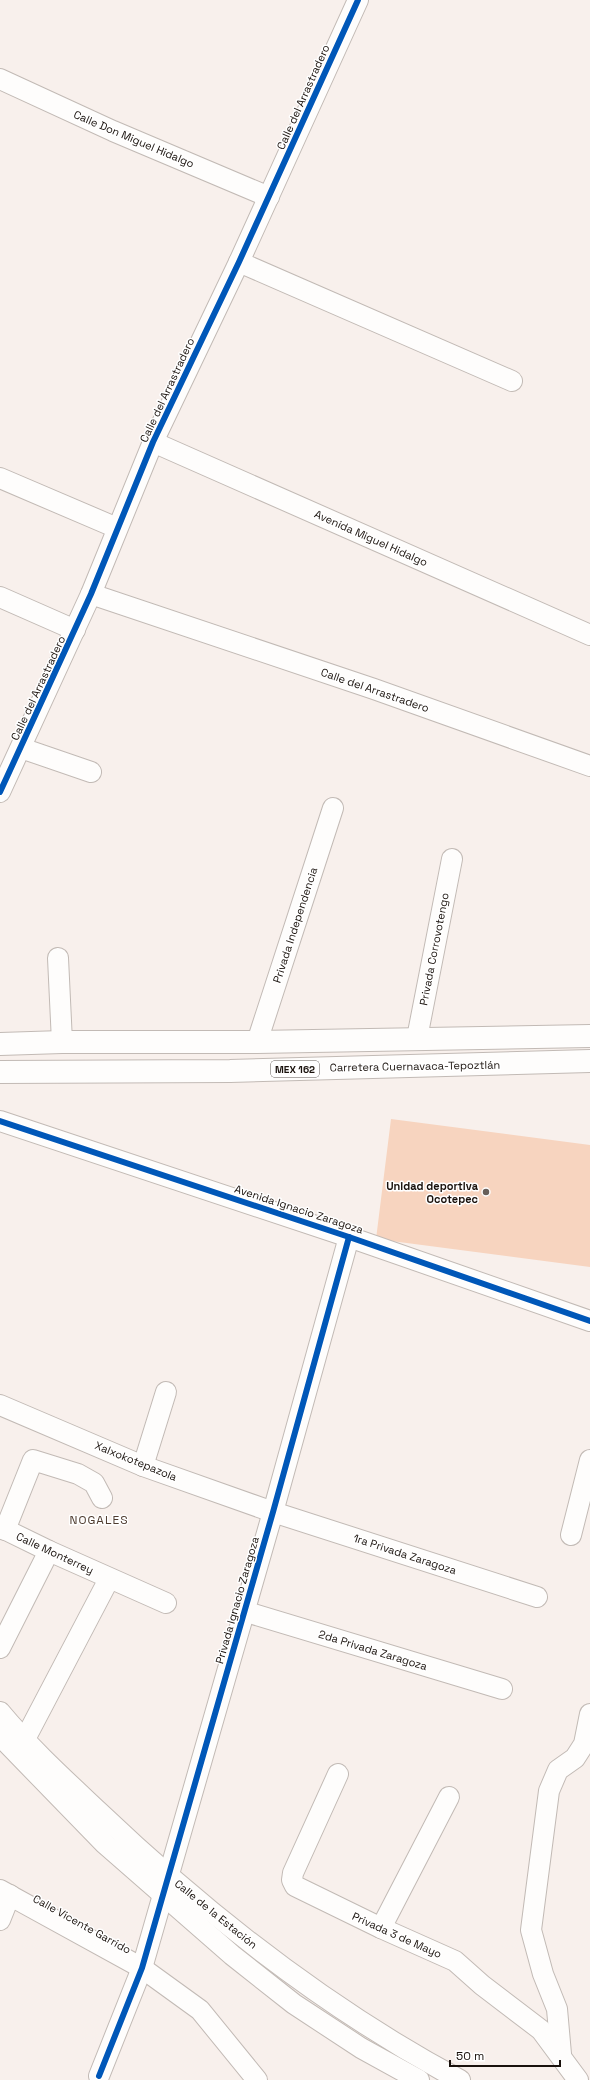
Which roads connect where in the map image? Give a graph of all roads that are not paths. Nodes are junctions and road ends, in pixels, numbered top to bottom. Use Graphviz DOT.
graph roads {
  1 [pos="354,1"];
  2 [pos="0,79"];
  3 [pos="269,197"];
  4 [pos="239,262"];
  5 [pos="512,381"];
  6 [pos="153,442"];
  7 [pos="0,478"];
  8 [pos="117,528"];
  9 [pos="91,594"];
  10 [pos="0,597"];
  11 [pos="75,630"];
  12 [pos="590,635"];
  13 [pos="22,748"];
  14 [pos="590,766"];
  15 [pos="91,772"];
  16 [pos="0,792"];
  17 [pos="333,808"];
  18 [pos="452,859"];
  19 [pos="58,958"];
  20 [pos="590,1036"];
  21 [pos="417,1038"];
  22 [pos="62,1042"];
  23 [pos="258,1042"];
  24 [pos="0,1044"];
  25 [pos="590,1061"];
  26 [pos="0,1072"];
  27 [pos="0,1121"];
  28 [pos="350,1236"];
  29 [pos="590,1321"];
  30 [pos="166,1392"];
  31 [pos="0,1405"];
  32 [pos="590,1460"];
  33 [pos="143,1466"];
  34 [pos="102,1498"];
  35 [pos="273,1512"];
  36 [pos="3,1528"];
  37 [pos="571,1535"];
  38 [pos="49,1551"];
  39 [pos="109,1579"];
  40 [pos="537,1597"];
  41 [pos="166,1603"];
  42 [pos="244,1611"];
  43 [pos="0,1648"];
  44 [pos="502,1689"];
  45 [pos="0,1712"];
  46 [pos="590,1714"];
  47 [pos="0,1736"];
  48 [pos="24,1741"];
  49 [pos="338,1774"];
  50 [pos="449,1797"];
  51 [pos="169,1876"];
  52 [pos="5,1893"];
  53 [pos="162,1895"];
  54 [pos="0,1920"];
  55 [pos="381,1928"];
  56 [pos="142,1968"];
  57 [pos="560,2054"];
  58 [pos="99,2076"];
  59 [pos="255,2080"];
  60 [pos="418,2080"];
  61 [pos="460,2080"];
  62 [pos="578,2080"];
  1 -- 3 [label="street, Calle del Arrastradero"];
  2 -- 3 [label="street, Calle Don Miguel Hidalgo"];
  3 -- 4 [label="street, Calle del Arrastradero"];
  4 -- 5 [label="street"];
  4 -- 6 [label="street, Calle del Arrastradero"];
  6 -- 8 [label="street, Calle del Arrastradero"];
  6 -- 12 [label="street, Avenida Miguel Hidalgo"];
  7 -- 8 [label="street"];
  8 -- 9 [label="street, Calle del Arrastradero"];
  9 -- 11 [label="street, Calle del Arrastradero"];
  9 -- 14 [label="street, Calle del Arrastradero"];
  10 -- 11 [label="street"];
  11 -- 13 [label="street, Calle del Arrastradero"];
  13 -- 15 [label="street"];
  13 -- 16 [label="street, Calle del Arrastradero"];
  17 -- 23 [label="street, Privada Independencia"];
  18 -- 21 [label="street, Privada Corrovotengo"];
  19 -- 22 [label="street"];
  20 -- 21 [label="main road"];
  21 -- 23 [label="main road"];
  22 -- 23 [label="main road"];
  22 -- 24 [label="main road"];
  25 -- 26 [label="main road, Carretera Cuernavaca-Tepoztlán / MEX 162"];
  27 -- 28 [label="street, Avenida Ignacio Zaragoza"];
  28 -- 29 [label="street, Avenida Ignacio Zaragoza"];
  28 -- 35 [label="street, Privada Ignacio Zaragoza"];
  30 -- 33 [label="street"];
  31 -- 33 [label="street, Xalxokotepazola"];
  32 -- 37 [label="street"];
  33 -- 35 [label="street, Xalxokotepazola"];
  34 -- 36 [label="street"];
  35 -- 40 [label="street, 1ra Privada Zaragoza"];
  35 -- 42 [label="street, Privada Ignacio Zaragoza"];
  36 -- 38 [label="street, Calle Monterrey"];
  38 -- 39 [label="street, Calle Monterrey"];
  38 -- 43 [label="street"];
  39 -- 41 [label="street, Calle Monterrey"];
  39 -- 48 [label="street"];
  42 -- 44 [label="street, 2da Privada Zaragoza"];
  42 -- 51 [label="street, Privada Ignacio Zaragoza"];
  45 -- 48 [label="street, Calle de la Estación"];
  46 -- 57 [label="street"];
  47 -- 53 [label="street, Calle de la Estación"];
  48 -- 51 [label="street, Calle de la Estación"];
  49 -- 55 [label="street, Privada 3 de Mayo"];
  50 -- 55 [label="street"];
  51 -- 53 [label="street, Privada Ignacio Zaragoza"];
  51 -- 61 [label="street, Calle de la Estación"];
  52 -- 54 [label="street"];
  52 -- 56 [label="street, Calle Vicente Garrido"];
  53 -- 56 [label="street, Privada Ignacio Zaragoza"];
  53 -- 60 [label="street, Calle de la Estación"];
  55 -- 57 [label="street, Privada 3 de Mayo"];
  56 -- 58 [label="street, Privada Ignacio Zaragoza"];
  56 -- 59 [label="street, Calle Vicente Garrido"];
  57 -- 62 [label="street, Privada 3 de Mayo"];
}
